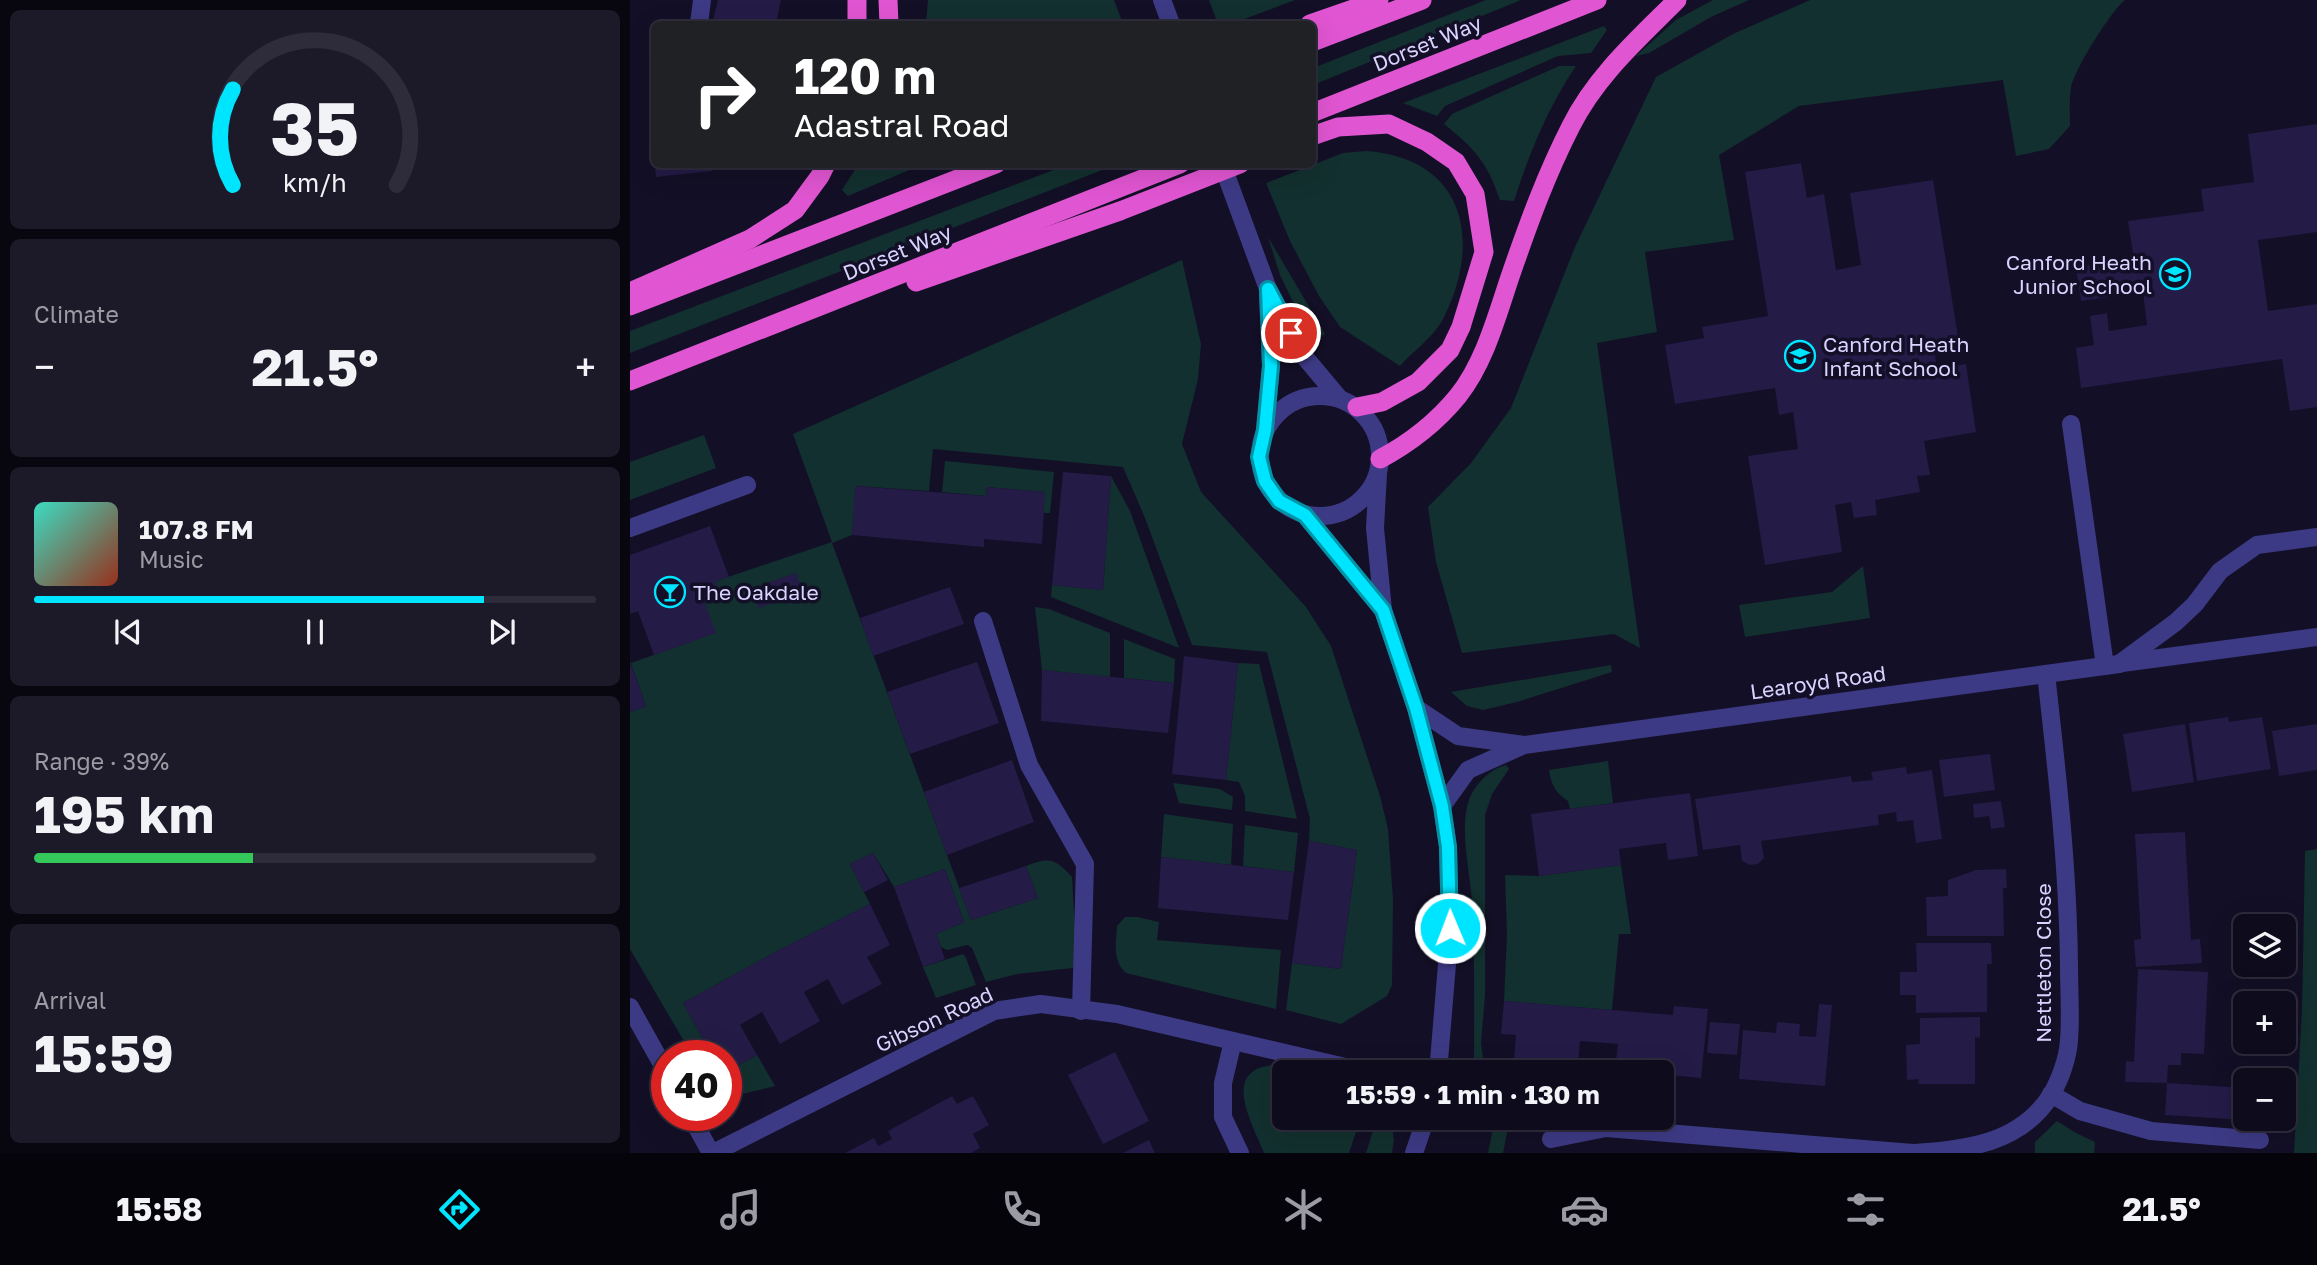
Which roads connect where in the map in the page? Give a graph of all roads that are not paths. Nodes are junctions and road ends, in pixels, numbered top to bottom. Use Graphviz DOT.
graph roads {
  1 [pos="702,0"];
  2 [pos="858,0"];
  3 [pos="888,0"];
  4 [pos="1162,0"];
  5 [pos="1379,0"];
  6 [pos="1422,0"];
  7 [pos="1597,0"];
  8 [pos="1677,0"];
  9 [pos="699,21"];
  10 [pos="857,21"];
  11 [pos="889,21"];
  12 [pos="1170,21"];
  13 [pos="1316,22"];
  14 [pos="1316,41"];
  15 [pos="1321,109"];
  16 [pos="1316,135"];
  17 [pos="824,168"];
  18 [pos="986,168"];
  19 [pos="1170,168"];
  20 [pos="1223,168"];
  21 [pos="1230,168"];
  22 [pos="1268,289"];
  23 [pos="630,292"];
  24 [pos="630,306"];
  25 [pos="694,357"];
  26 [pos="630,381"];
  27 [pos="1339,398"];
  28 [pos="1357,407"];
  29 [pos="2071,424"];
  30 [pos="1265,430"];
  31 [pos="1379,467"];
  32 [pos="747,485"];
  33 [pos="1305,515"];
  34 [pos="630,528"];
  35 [pos="2317,537"];
  36 [pos="1383,610"];
  37 [pos="984,621"];
  38 [pos="2317,637"];
  39 [pos="2112,665"];
  40 [pos="2046,674"];
  41 [pos="1416,708"];
  42 [pos="1524,745"];
  43 [pos="1442,806"];
  44 [pos="630,1007"];
  45 [pos="1081,1011"];
  46 [pos="1233,1041"];
  47 [pos="651,1044"];
  48 [pos="1315,1060"];
  49 [pos="1439,1060"];
  50 [pos="2051,1094"];
  51 [pos="1422,1130"];
  52 [pos="699,1131"];
  53 [pos="1551,1139"];
  54 [pos="2260,1140"];
  55 [pos="712,1153"];
  56 [pos="1240,1153"];
  57 [pos="1414,1153"];
  58 [pos="1914,1153"];
  1 -- 9 [label="street"];
  2 -- 10 [label="highway"];
  3 -- 11 [label="highway"];
  4 -- 12 [label="street"];
  5 -- 13 [label="highway"];
  6 -- 14 [label="highway, Dorset Way"];
  7 -- 15 [label="highway, Dorset Way"];
  8 -- 31 [label="highway"];
  16 -- 28 [label="highway"];
  17 -- 23 [label="highway"];
  18 -- 24 [label="highway"];
  19 -- 25 [label="highway, Dorset Way"];
  20 -- 22 [label="street"];
  21 -- 25 [label="highway, bridge"];
  22 -- 27 [label="street"];
  22 -- 30 [label="street"];
  25 -- 26 [label="highway, Dorset Way"];
  27 -- 28 [label="street"];
  27 -- 30 [label="street"];
  28 -- 31 [label="street"];
  29 -- 39 [label="street"];
  30 -- 33 [label="street"];
  31 -- 33 [label="street"];
  31 -- 36 [label="street"];
  32 -- 34 [label="street"];
  33 -- 36 [label="street"];
  35 -- 39 [label="street, Learoyd Road"];
  36 -- 41 [label="street"];
  37 -- 45 [label="street"];
  38 -- 39 [label="street, Learoyd Road"];
  39 -- 40 [label="street, Learoyd Road"];
  40 -- 42 [label="street, Learoyd Road"];
  40 -- 50 [label="street, Nettleton Close"];
  41 -- 42 [label="street, Learoyd Road"];
  41 -- 43 [label="street"];
  42 -- 43 [label="street, Learoyd Road"];
  43 -- 49 [label="street"];
  44 -- 47 [label="street"];
  45 -- 46 [label="street, Gibson Road"];
  45 -- 55 [label="street, Gibson Road"];
  46 -- 48 [label="street, Gibson Road"];
  46 -- 56 [label="street"];
  50 -- 54 [label="street"];
  50 -- 58 [label="street, Nettleton Close"];
  51 -- 57 [label="street"];
  52 -- 55 [label="street"];
  53 -- 58 [label="street, Nettleton Close"];
}
